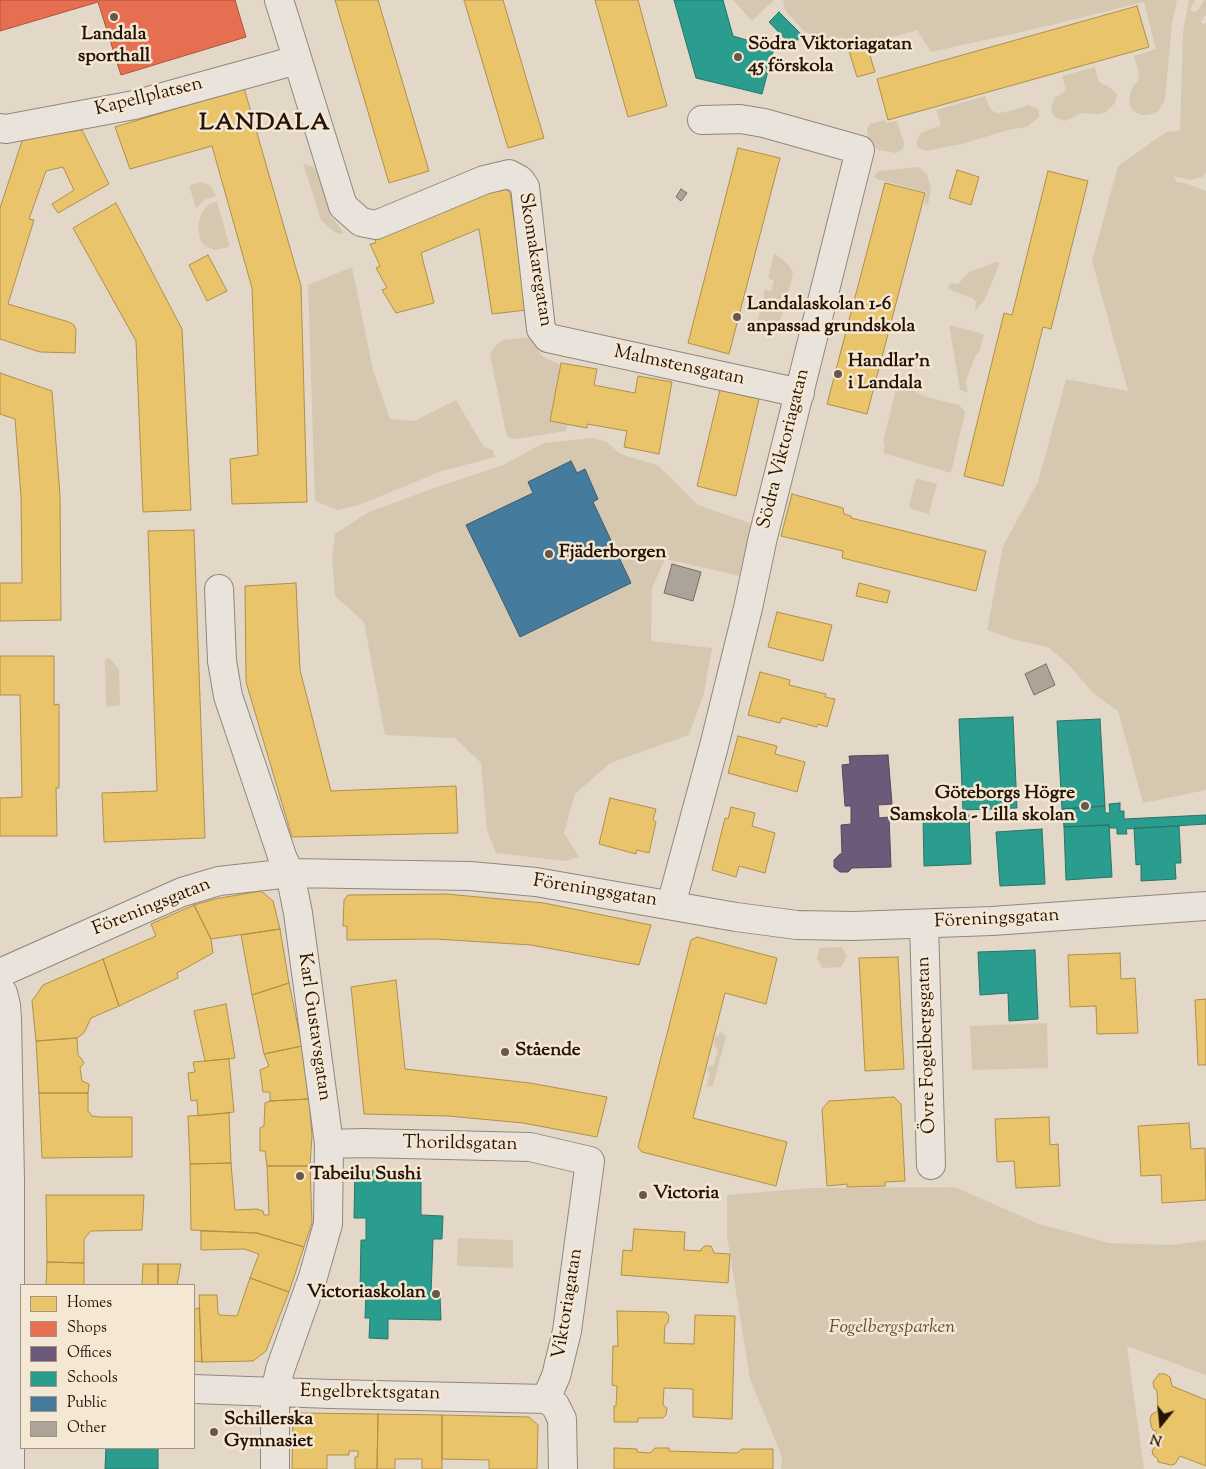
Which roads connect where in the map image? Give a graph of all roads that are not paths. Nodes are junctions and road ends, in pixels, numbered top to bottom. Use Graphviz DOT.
graph roads {
  1 [pos="279,0"];
  2 [pos="296,60"];
  3 [pos="702,120"];
  4 [pos="2,134"];
  5 [pos="558,340"];
  6 [pos="800,394"];
  7 [pos="219,589"];
  8 [pos="290,873"];
  9 [pos="671,905"];
  10 [pos="1206,906"];
  11 [pos="924,924"];
  12 [pos="0,972"];
  13 [pos="0,989"];
  14 [pos="329,1144"];
  15 [pos="590,1161"];
  16 [pos="931,1166"];
  17 [pos="10,1389"];
  18 [pos="195,1389"];
  19 [pos="275,1392"];
  20 [pos="546,1399"];
  21 [pos="10,1469"];
  22 [pos="275,1469"];
  23 [pos="563,1469"];
  1 -- 2 [label="street"];
  2 -- 4 [label="street, Kapellplatsen"];
  2 -- 5 [label="street, Skomakaregatan"];
  3 -- 6 [label="street, Södra Viktoriagatan"];
  5 -- 6 [label="street, Malmstensgatan"];
  6 -- 9 [label="street, Södra Viktoriagatan"];
  7 -- 8 [label="street, Karl Gustavsgatan"];
  8 -- 9 [label="street, Föreningsgatan"];
  8 -- 12 [label="street, Föreningsgatan"];
  8 -- 14 [label="street, Karl Gustavsgatan"];
  9 -- 11 [label="street, Föreningsgatan"];
  10 -- 11 [label="street, Föreningsgatan"];
  11 -- 16 [label="street, Övre Fogelbergsgatan"];
  13 -- 17 [label="street"];
  14 -- 15 [label="street, Thorildsgatan"];
  14 -- 19 [label="street, Karl Gustavsgatan"];
  15 -- 20 [label="street, Viktoriagatan"];
  17 -- 21 [label="street"];
  18 -- 19 [label="street, Engelbrektsgatan"];
  19 -- 20 [label="street, Engelbrektsgatan"];
  19 -- 22 [label="street, Karl Gustavsgatan"];
  20 -- 23 [label="street"];
}
